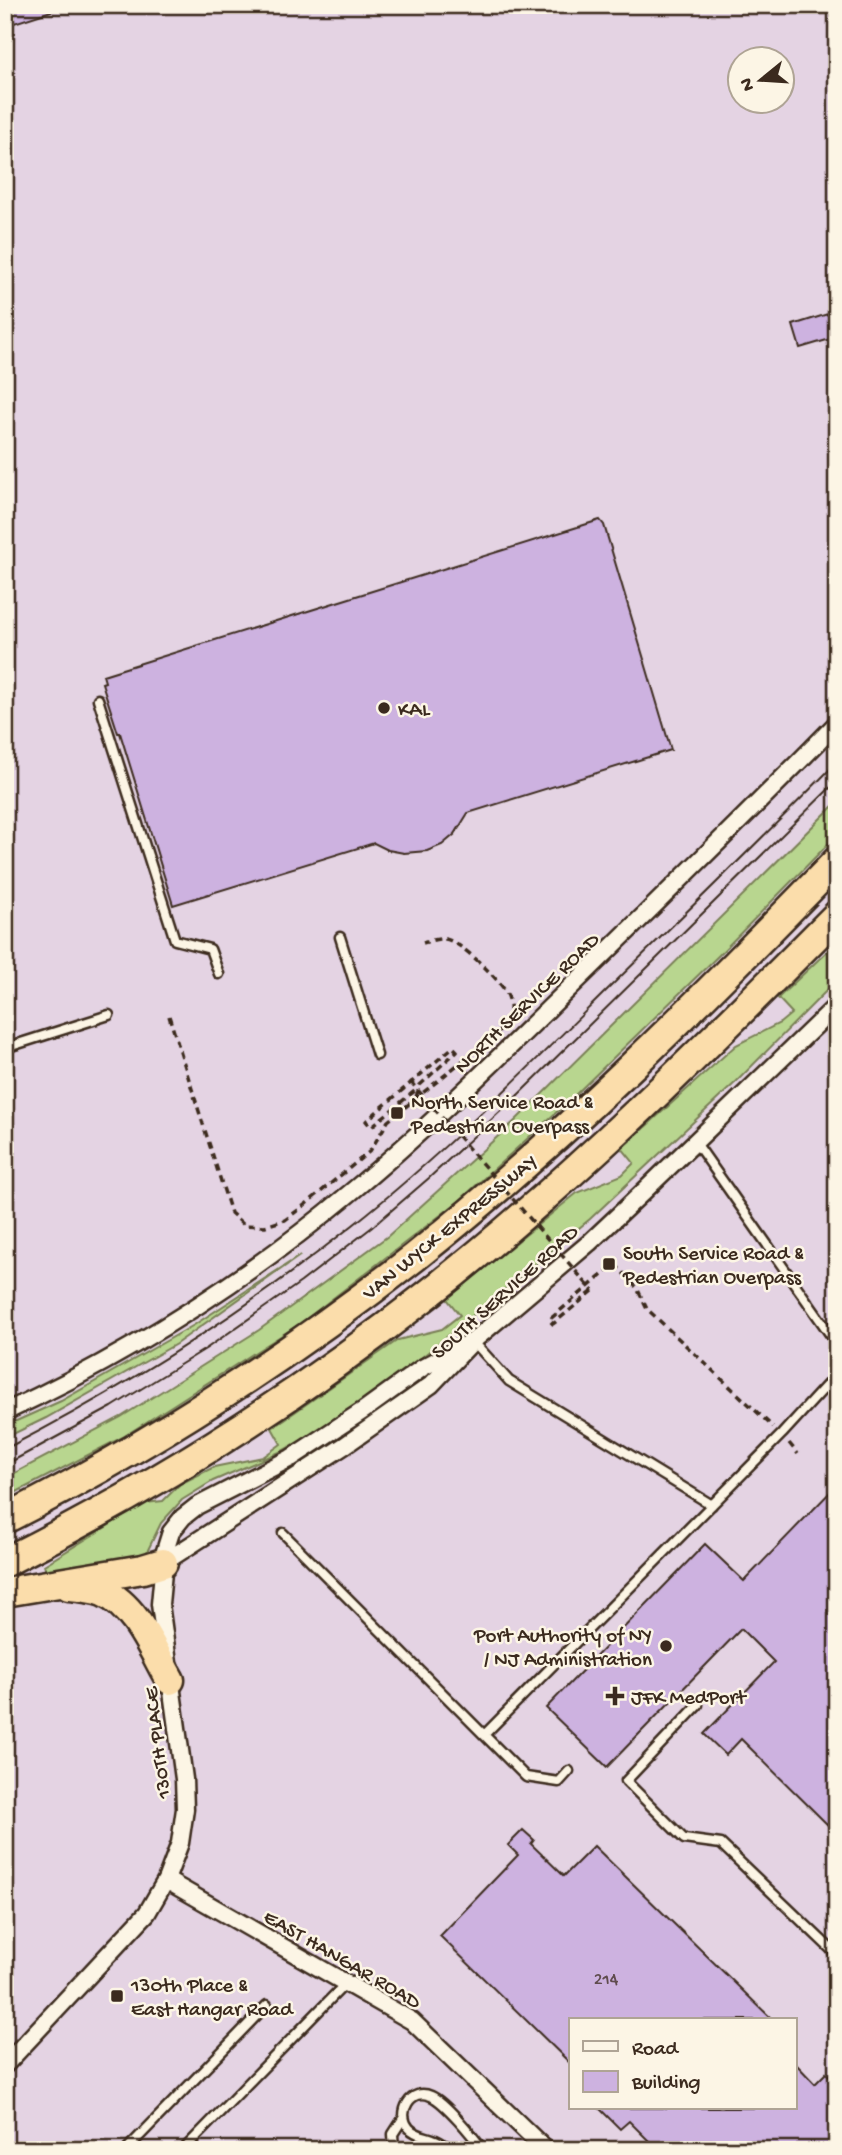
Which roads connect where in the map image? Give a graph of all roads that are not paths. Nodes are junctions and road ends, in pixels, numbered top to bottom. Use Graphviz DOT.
graph roads {
  1 [pos="98,699"];
  2 [pos="837,723"];
  3 [pos="837,861"];
  4 [pos="837,915"];
  5 [pos="340,937"];
  6 [pos="219,974"];
  7 [pos="837,1005"];
  8 [pos="109,1015"];
  9 [pos="5,1048"];
  10 [pos="377,1055"];
  11 [pos="696,1143"];
  12 [pos="473,1341"];
  13 [pos="837,1345"];
  14 [pos="837,1374"];
  15 [pos="5,1412"];
  16 [pos="712,1505"];
  17 [pos="5,1520"];
  18 [pos="283,1533"];
  19 [pos="5,1562"];
  20 [pos="163,1563"];
  21 [pos="56,1584"];
  22 [pos="5,1592"];
  23 [pos="170,1680"];
  24 [pos="698,1705"];
  25 [pos="484,1735"];
  26 [pos="569,1771"];
  27 [pos="166,1880"];
  28 [pos="837,1955"];
  29 [pos="346,1983"];
  30 [pos="267,2005"];
  31 [pos="5,2065"];
  32 [pos="404,2117"];
  33 [pos="542,2147"];
  34 [pos="126,2150"];
  35 [pos="183,2150"];
  36 [pos="394,2150"];
  37 [pos="452,2150"];
  38 [pos="483,2150"];
  1 -- 6 [label="lane"];
  2 -- 15 [label="street, NORTH SERVICE ROAD"];
  3 -- 17 [label="highway, VAN WYCK EXPRESSWAY"];
  4 -- 19 [label="highway, VAN WYCK EXPRESSWAY"];
  5 -- 10 [label="lane"];
  7 -- 11 [label="street, SOUTH SERVICE ROAD"];
  8 -- 9 [label="lane"];
  11 -- 12 [label="street, SOUTH SERVICE ROAD"];
  11 -- 13 [label="lane"];
  12 -- 16 [label="lane"];
  12 -- 20 [label="street, SOUTH SERVICE ROAD"];
  12 -- 20 [label="street, 130TH PLACE"];
  14 -- 16 [label="lane"];
  16 -- 25 [label="lane"];
  18 -- 25 [label="lane"];
  20 -- 21 [label="highway"];
  20 -- 23 [label="street, 130TH PLACE"];
  21 -- 22 [label="highway"];
  21 -- 23 [label="highway"];
  23 -- 27 [label="street, 130TH PLACE"];
  24 -- 28 [label="lane"];
  25 -- 26 [label="lane"];
  27 -- 29 [label="street, EAST HANGAR ROAD"];
  27 -- 31 [label="street, 130TH PLACE"];
  29 -- 33 [label="street, EAST HANGAR ROAD"];
  29 -- 35 [label="lane"];
  30 -- 34 [label="lane"];
  32 -- 36 [label="lane"];
  32 -- 37 [label="lane"];
  32 -- 38 [label="lane"];
}
